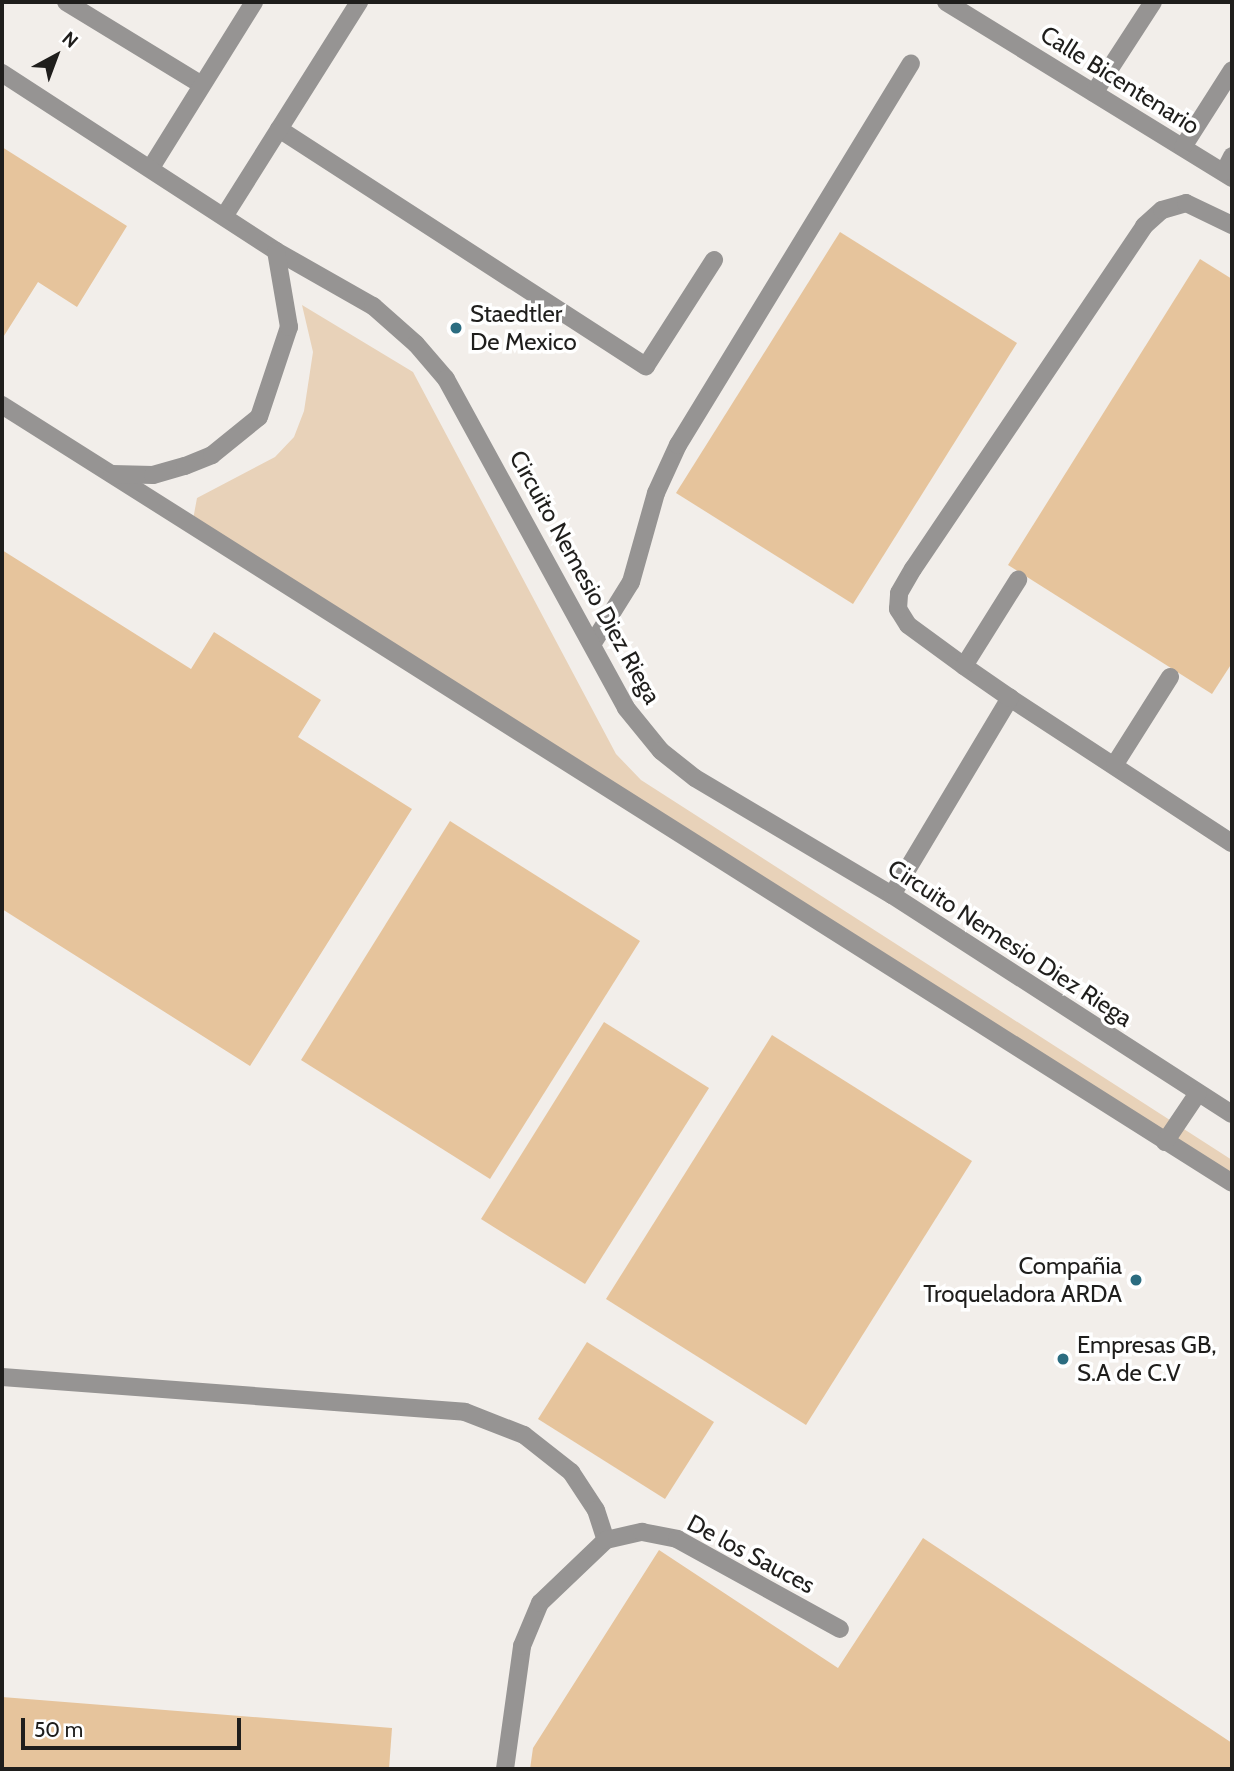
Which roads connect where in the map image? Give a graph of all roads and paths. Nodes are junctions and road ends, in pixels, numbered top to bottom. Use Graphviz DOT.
graph roads {
  1 [pos="65,2"];
  2 [pos="254,2"];
  3 [pos="359,2"];
  4 [pos="949,2"];
  5 [pos="1153,2"];
  6 [pos="911,64"];
  7 [pos="1232,70"];
  8 [pos="2,73"];
  9 [pos="202,85"];
  10 [pos="1094,93"];
  11 [pos="279,129"];
  12 [pos="1183,147"];
  13 [pos="152,166"];
  14 [pos="1229,169"];
  15 [pos="225,215"];
  16 [pos="1232,225"];
  17 [pos="276,251"];
  18 [pos="713,260"];
  19 [pos="2,405"];
  20 [pos="112,474"];
  21 [pos="1018,580"];
  22 [pos="593,643"];
  23 [pos="964,666"];
  24 [pos="1170,677"];
  25 [pos="1010,698"];
  26 [pos="1115,764"];
  27 [pos="1232,843"];
  28 [pos="892,895"];
  29 [pos="1198,1093"];
  30 [pos="1232,1114"];
  31 [pos="1165,1142"];
  32 [pos="1232,1184"];
  33 [pos="2,1377"];
  34 [pos="606,1540"];
  35 [pos="839,1629"];
  36 [pos="505,1769"];
  1 -- 9 [label="street"];
  2 -- 9 [label="street"];
  3 -- 11 [label="street"];
  4 -- 10 [label="street, Calle Bicentenario"];
  5 -- 10 [label="street"];
  6 -- 22 [label="street"];
  7 -- 12 [label="street"];
  8 -- 13 [label="street, Circuito Nemesio Diez Riega"];
  9 -- 13 [label="street"];
  10 -- 12 [label="street, Calle Bicentenario"];
  11 -- 15 [label="street"];
  11 -- 18 [label="street"];
  12 -- 14 [label="street, Calle Bicentenario"];
  13 -- 15 [label="street, Circuito Nemesio Diez Riega"];
  15 -- 17 [label="street, Circuito Nemesio Diez Riega"];
  16 -- 23 [label="street"];
  17 -- 20 [label="street"];
  17 -- 22 [label="street, Circuito Nemesio Diez Riega"];
  19 -- 20 [label="street"];
  20 -- 31 [label="street"];
  21 -- 23 [label="street"];
  22 -- 28 [label="street, Circuito Nemesio Diez Riega"];
  23 -- 25 [label="street"];
  24 -- 26 [label="street"];
  25 -- 26 [label="street"];
  25 -- 28 [label="street"];
  26 -- 27 [label="street"];
  28 -- 29 [label="street, Circuito Nemesio Diez Riega"];
  29 -- 30 [label="street, Circuito Nemesio Diez Riega"];
  29 -- 31 [label="street"];
  31 -- 32 [label="street"];
  33 -- 34 [label="street"];
  34 -- 35 [label="street, De los Sauces"];
  34 -- 36 [label="street"];
}
